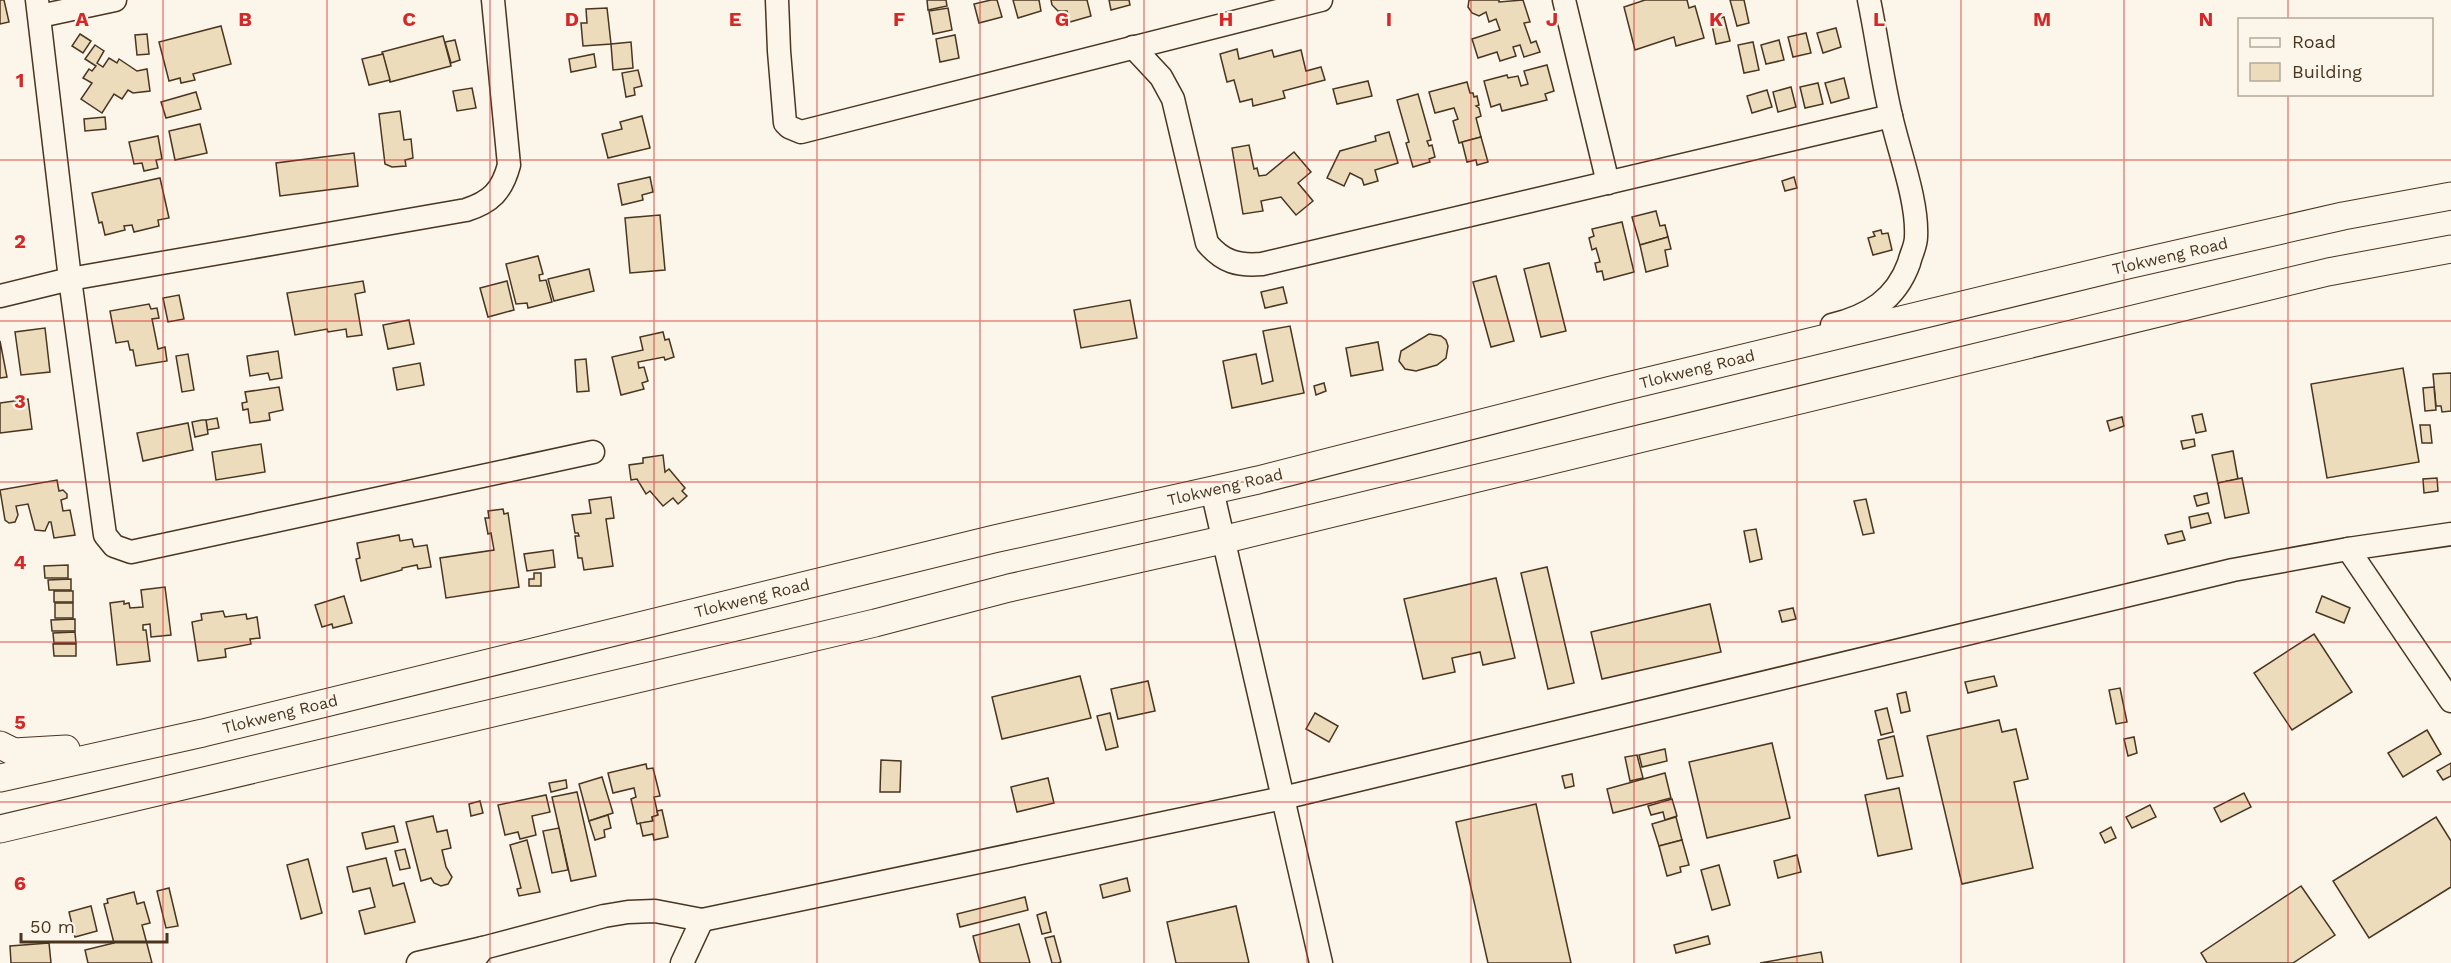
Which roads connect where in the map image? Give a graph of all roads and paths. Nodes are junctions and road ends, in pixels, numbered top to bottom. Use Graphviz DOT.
graph roads {
  1 [pos="115,0"];
  2 [pos="493,0"];
  3 [pos="777,0"];
  4 [pos="1322,0"];
  5 [pos="1564,0"];
  6 [pos="1869,0"];
  7 [pos="39,8"];
  8 [pos="1133,47"];
  9 [pos="1891,116"];
  10 [pos="1608,183"];
  11 [pos="2451,196"];
  12 [pos="2451,249"];
  13 [pos="70,279"];
  14 [pos="0,296"];
  15 [pos="1611,390"];
  16 [pos="593,453"];
  17 [pos="1212,490"];
  18 [pos="2451,534"];
  19 [pos="1222,540"];
  20 [pos="2348,549"];
  21 [pos="2451,701"];
  22 [pos="203,733"];
  23 [pos="0,745"];
  24 [pos="0,778"];
  25 [pos="1283,798"];
  26 [pos="0,830"];
  27 [pos="702,920"];
  28 [pos="478,955"];
  29 [pos="418,963"];
  30 [pos="682,963"];
  31 [pos="1321,963"];
  1 -- 7 [label="street"];
  2 -- 13 [label="street"];
  3 -- 8 [label="street"];
  4 -- 8 [label="street"];
  5 -- 10 [label="street"];
  6 -- 9 [label="street"];
  7 -- 13 [label="street"];
  8 -- 10 [label="street"];
  9 -- 10 [label="street"];
  9 -- 15 [label="street"];
  11 -- 15 [label="main road, Tlokweng Road"];
  12 -- 19 [label="main road"];
  13 -- 14 [label="street"];
  13 -- 16 [label="street"];
  15 -- 17 [label="main road, Tlokweng Road"];
  17 -- 19 [label="street"];
  17 -- 22 [label="main road, Tlokweng Road"];
  18 -- 20 [label="street"];
  19 -- 25 [label="street"];
  19 -- 26 [label="main road"];
  20 -- 21 [label="street"];
  20 -- 25 [label="street"];
  22 -- 23 [label="main road"];
  22 -- 24 [label="main road, Tlokweng Road"];
  25 -- 27 [label="street"];
  25 -- 31 [label="street"];
  27 -- 28 [label="street"];
  27 -- 30 [label="street"];
  28 -- 29 [label="street"];
}
